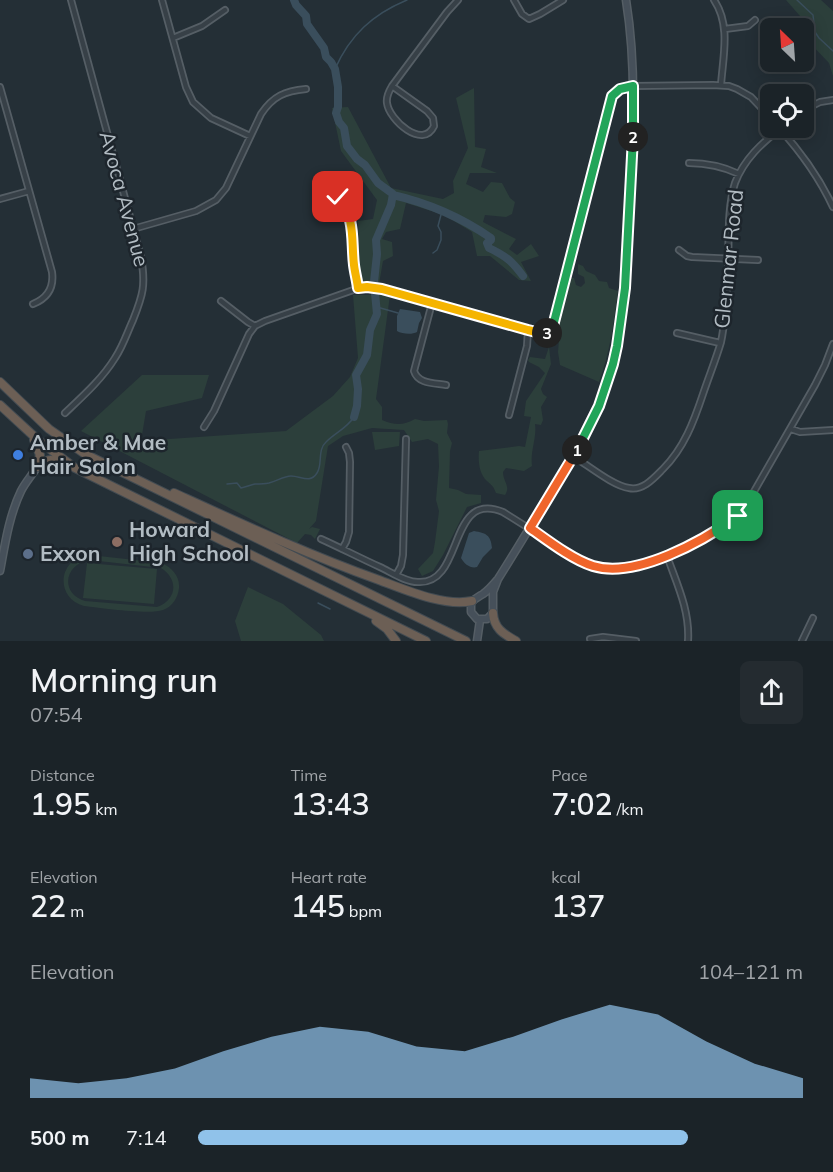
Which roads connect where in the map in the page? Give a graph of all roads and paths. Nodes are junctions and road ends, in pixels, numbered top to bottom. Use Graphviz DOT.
graph roads {
  1 [pos="71,0"];
  2 [pos="162,0"];
  3 [pos="458,0"];
  4 [pos="514,0"];
  5 [pos="563,0"];
  6 [pos="626,0"];
  7 [pos="714,0"];
  8 [pos="225,10"];
  9 [pos="755,20"];
  10 [pos="725,29"];
  11 [pos="173,38"];
  12 [pos="721,85"];
  13 [pos="392,86"];
  14 [pos="633,86"];
  15 [pos="0,89"];
  16 [pos="306,89"];
  17 [pos="833,100"];
  18 [pos="760,105"];
  19 [pos="814,105"];
  20 [pos="250,136"];
  21 [pos="769,138"];
  22 [pos="788,138"];
  23 [pos="689,163"];
  24 [pos="739,174"];
  25 [pos="29,191"];
  26 [pos="326,193"];
  27 [pos="0,199"];
  28 [pos="833,207"];
  29 [pos="133,228"];
  30 [pos="679,250"];
  31 [pos="729,259"];
  32 [pos="758,260"];
  33 [pos="358,288"];
  34 [pos="221,301"];
  35 [pos="432,303"];
  36 [pos="33,304"];
  37 [pos="255,326"];
  38 [pos="528,330"];
  39 [pos="677,333"];
  40 [pos="720,343"];
  41 [pos="833,345"];
  42 [pos="0,382"];
  43 [pos="446,385"];
  44 [pos="0,405"];
  45 [pos="65,413"];
  46 [pos="509,415"];
  47 [pos="204,427"];
  48 [pos="49,429"];
  49 [pos="791,429"];
  50 [pos="833,430"];
  51 [pos="30,433"];
  52 [pos="406,439"];
  53 [pos="346,447"];
  54 [pos="574,457"];
  55 [pos="37,466"];
  56 [pos="75,468"];
  57 [pos="530,528"];
  58 [pos="4,533"];
  59 [pos="321,539"];
  60 [pos="342,549"];
  61 [pos="667,556"];
  62 [pos="0,571"];
  63 [pos="396,575"];
  64 [pos="498,579"];
  65 [pos="481,596"];
  66 [pos="341,600"];
  67 [pos="472,601"];
  68 [pos="492,602"];
  69 [pos="493,613"];
  70 [pos="813,618"];
  71 [pos="480,620"];
  72 [pos="590,639"];
  73 [pos="396,641"];
  74 [pos="426,641"];
  75 [pos="466,641"];
  76 [pos="477,641"];
  77 [pos="516,641"];
  78 [pos="636,641"];
  79 [pos="688,641"];
  80 [pos="802,641"];
  1 -- 29 [label="street, Avoca Avenue"];
  2 -- 11 [label="street"];
  3 -- 13 [label="street"];
  4 -- 5 [label="street"];
  6 -- 14 [label="main road"];
  7 -- 10 [label="street"];
  8 -- 11 [label="street"];
  9 -- 10 [label="street"];
  10 -- 12 [label="street"];
  11 -- 20 [label="street"];
  12 -- 14 [label="street"];
  12 -- 18 [label="street"];
  13 -- 13 [label="street"];
  14 -- 38 [label="street"];
  14 -- 54 [label="main road"];
  15 -- 25 [label="street"];
  16 -- 20 [label="street"];
  17 -- 19 [label="street"];
  20 -- 29 [label="street"];
  21 -- 24 [label="street, Glenmar Road"];
  22 -- 28 [label="street"];
  23 -- 24 [label="street"];
  24 -- 31 [label="street, Glenmar Road"];
  25 -- 27 [label="street"];
  25 -- 36 [label="street"];
  26 -- 33 [label="street"];
  29 -- 45 [label="street, Avoca Avenue"];
  30 -- 31 [label="street"];
  31 -- 32 [label="street"];
  31 -- 40 [label="street, Glenmar Road"];
  33 -- 35 [label="street"];
  33 -- 37 [label="street"];
  34 -- 37 [label="street"];
  35 -- 38 [label="street"];
  35 -- 43 [label="street"];
  37 -- 47 [label="street"];
  38 -- 46 [label="street"];
  39 -- 40 [label="street"];
  40 -- 54 [label="street, Glenmar Road"];
  41 -- 49 [label="street"];
  42 -- 48 [label="highway"];
  44 -- 51 [label="highway"];
  48 -- 67 [label="highway"];
  48 -- 75 [label="highway"];
  49 -- 50 [label="street"];
  49 -- 61 [label="street"];
  51 -- 55 [label="highway"];
  51 -- 56 [label="highway"];
  52 -- 63 [label="street"];
  53 -- 60 [label="street"];
  54 -- 57 [label="main road"];
  55 -- 56 [label="highway"];
  55 -- 58 [label="main road"];
  56 -- 66 [label="highway"];
  57 -- 61 [label="street"];
  57 -- 63 [label="street"];
  57 -- 64 [label="main road"];
  58 -- 62 [label="main road"];
  59 -- 60 [label="street"];
  60 -- 63 [label="street"];
  61 -- 79 [label="street"];
  64 -- 65 [label="main road"];
  64 -- 68 [label="main road"];
  65 -- 67 [label="main road"];
  65 -- 68 [label="main road"];
  66 -- 73 [label="highway"];
  66 -- 74 [label="highway"];
  67 -- 71 [label="main road"];
  68 -- 69 [label="main road"];
  69 -- 71 [label="main road"];
  69 -- 77 [label="highway"];
  70 -- 80 [label="street"];
  71 -- 76 [label="main road"];
  72 -- 78 [label="street"];
}
